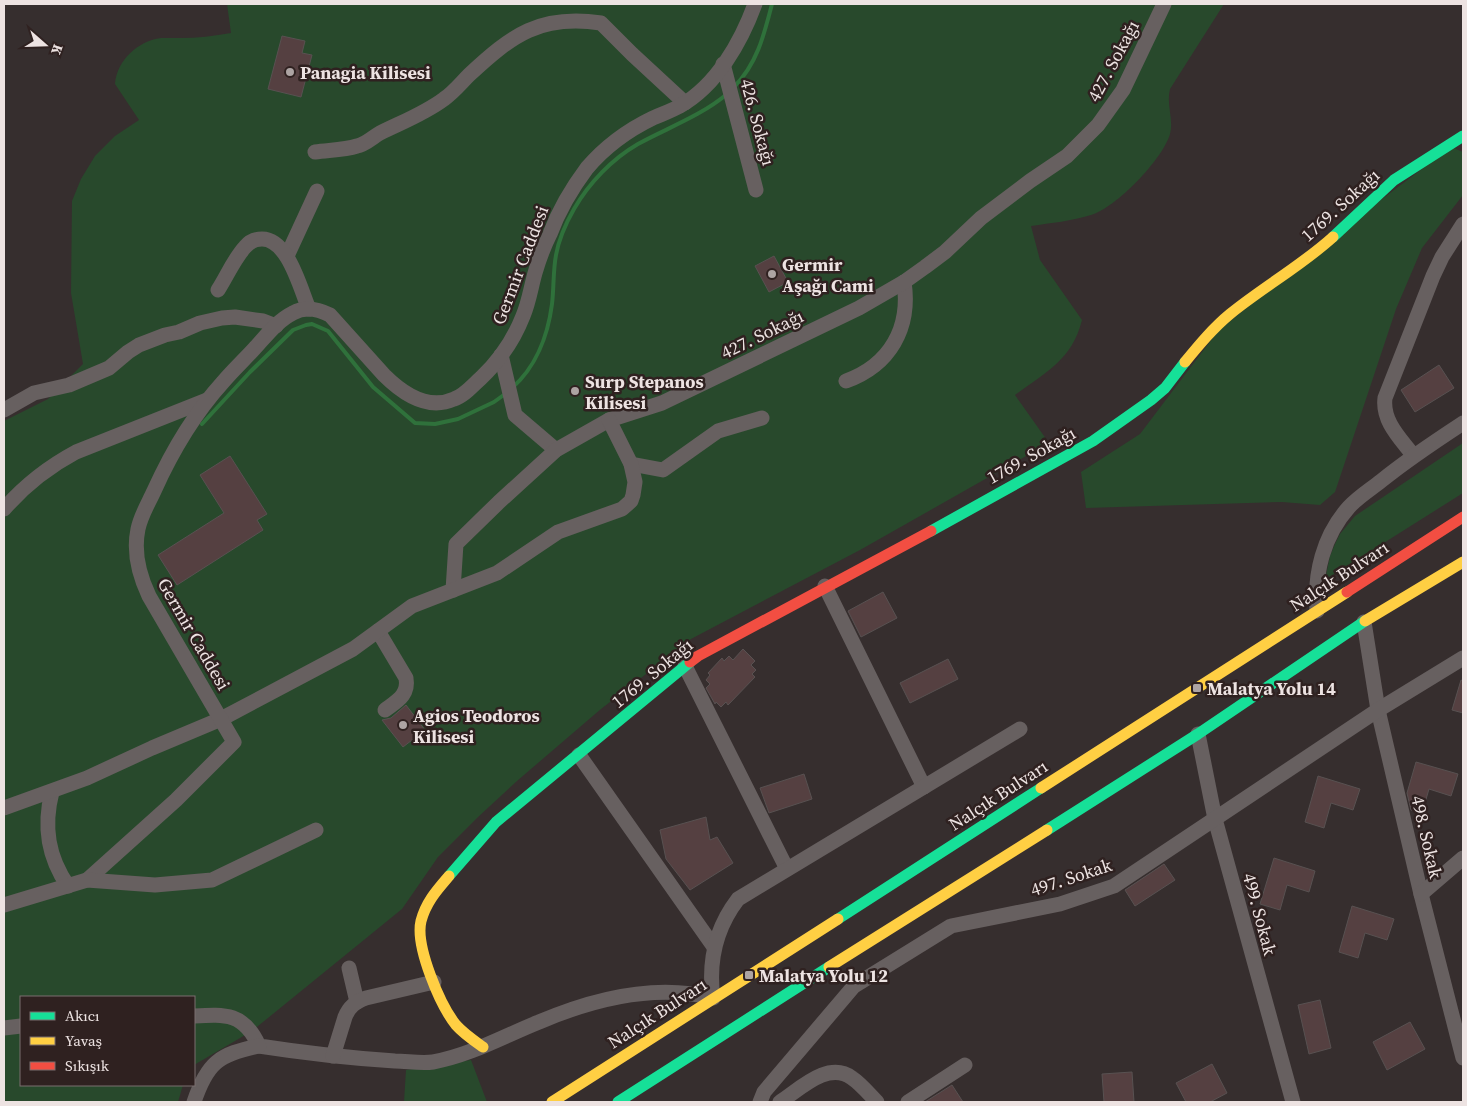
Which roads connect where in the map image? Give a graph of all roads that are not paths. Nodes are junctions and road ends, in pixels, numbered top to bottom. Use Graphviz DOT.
graph roads {
  1 [pos="755,4"];
  2 [pos="1164,4"];
  3 [pos="723,64"];
  4 [pos="685,103"];
  5 [pos="1463,136"];
  6 [pos="315,152"];
  7 [pos="756,190"];
  8 [pos="317,191"];
  9 [pos="1463,224"];
  10 [pos="287,256"];
  11 [pos="904,282"];
  12 [pos="218,290"];
  13 [pos="309,309"];
  14 [pos="276,326"];
  15 [pos="501,355"];
  16 [pos="846,381"];
  17 [pos="208,400"];
  18 [pos="4,410"];
  19 [pos="762,418"];
  20 [pos="609,420"];
  21 [pos="1463,423"];
  22 [pos="556,450"];
  23 [pos="1413,455"];
  24 [pos="631,464"];
  25 [pos="4,509"];
  26 [pos="1463,517"];
  27 [pos="1463,562"];
  28 [pos="825,586"];
  29 [pos="453,590"];
  30 [pos="1317,611"];
  31 [pos="1364,622"];
  32 [pos="378,631"];
  33 [pos="1463,658"];
  34 [pos="686,666"];
  35 [pos="385,710"];
  36 [pos="1378,710"];
  37 [pos="221,719"];
  38 [pos="1020,729"];
  39 [pos="1198,734"];
  40 [pos="579,755"];
  41 [pos="924,787"];
  42 [pos="52,792"];
  43 [pos="4,808"];
  44 [pos="1215,819"];
  45 [pos="316,830"];
  46 [pos="1463,858"];
  47 [pos="787,869"];
  48 [pos="87,880"];
  49 [pos="68,886"];
  50 [pos="1421,894"];
  51 [pos="4,905"];
  52 [pos="714,946"];
  53 [pos="349,968"];
  54 [pos="434,982"];
  55 [pos="713,998"];
  56 [pos="357,1002"];
  57 [pos="195,1016"];
  58 [pos="20,1026"];
  59 [pos="4,1028"];
  60 [pos="259,1046"];
  61 [pos="483,1047"];
  62 [pos="1463,1053"];
  63 [pos="333,1056"];
  64 [pos="965,1065"];
  65 [pos="194,1102"];
  66 [pos="552,1102"];
  67 [pos="618,1102"];
  68 [pos="760,1102"];
  69 [pos="780,1102"];
  70 [pos="877,1102"];
  71 [pos="908,1102"];
  72 [pos="1293,1102"];
  1 -- 3 [label="street, Germir Caddesi"];
  2 -- 11 [label="street, 427. Sokağı"];
  3 -- 4 [label="street, Germir Caddesi"];
  3 -- 7 [label="street, 426. Sokağı"];
  4 -- 6 [label="street"];
  4 -- 15 [label="street, Germir Caddesi"];
  5 -- 28 [label="main road, 1769. Sokağı"];
  8 -- 10 [label="street"];
  9 -- 23 [label="street"];
  10 -- 12 [label="street"];
  10 -- 13 [label="street"];
  11 -- 16 [label="street"];
  11 -- 20 [label="street, 427. Sokağı"];
  13 -- 14 [label="street, Germir Caddesi"];
  13 -- 15 [label="street, Germir Caddesi"];
  14 -- 17 [label="street, Germir Caddesi"];
  14 -- 18 [label="street"];
  15 -- 22 [label="street"];
  17 -- 25 [label="street"];
  17 -- 37 [label="street, Germir Caddesi"];
  19 -- 24 [label="street"];
  20 -- 22 [label="street, 427. Sokağı"];
  20 -- 24 [label="street"];
  21 -- 23 [label="street"];
  22 -- 29 [label="street, 427. Sokağı"];
  23 -- 30 [label="street"];
  24 -- 29 [label="street"];
  26 -- 30 [label="main road, Nalçık Bulvarı"];
  27 -- 31 [label="main road"];
  28 -- 34 [label="main road, 1769. Sokağı"];
  28 -- 41 [label="street"];
  29 -- 32 [label="street"];
  30 -- 55 [label="main road, Nalçık Bulvarı"];
  31 -- 36 [label="street, 498. Sokak"];
  31 -- 39 [label="main road"];
  32 -- 35 [label="street"];
  32 -- 37 [label="street"];
  33 -- 36 [label="street, 497. Sokak"];
  34 -- 40 [label="main road, 1769. Sokağı"];
  34 -- 47 [label="street"];
  36 -- 44 [label="street, 497. Sokak"];
  36 -- 50 [label="street, 498. Sokak"];
  37 -- 42 [label="street"];
  37 -- 48 [label="street, Germir Caddesi"];
  38 -- 41 [label="street"];
  39 -- 44 [label="street, 499. Sokak"];
  39 -- 67 [label="main road"];
  40 -- 52 [label="street"];
  40 -- 54 [label="main road, 1769. Sokağı"];
  41 -- 47 [label="street"];
  42 -- 43 [label="street"];
  42 -- 49 [label="street"];
  44 -- 68 [label="street, 497. Sokak"];
  44 -- 72 [label="street, 499. Sokak"];
  45 -- 48 [label="street"];
  46 -- 50 [label="street"];
  47 -- 52 [label="street"];
  48 -- 49 [label="street"];
  49 -- 51 [label="street"];
  50 -- 62 [label="street, 498. Sokak"];
  52 -- 55 [label="street"];
  53 -- 56 [label="street"];
  54 -- 56 [label="street"];
  54 -- 61 [label="main road, 1769. Sokağı"];
  55 -- 61 [label="street"];
  55 -- 66 [label="main road, Nalçık Bulvarı"];
  56 -- 63 [label="street"];
  57 -- 60 [label="street"];
  58 -- 59 [label="street"];
  60 -- 63 [label="street"];
  60 -- 65 [label="street"];
  61 -- 63 [label="street"];
  64 -- 71 [label="street"];
  69 -- 70 [label="street"];
}
